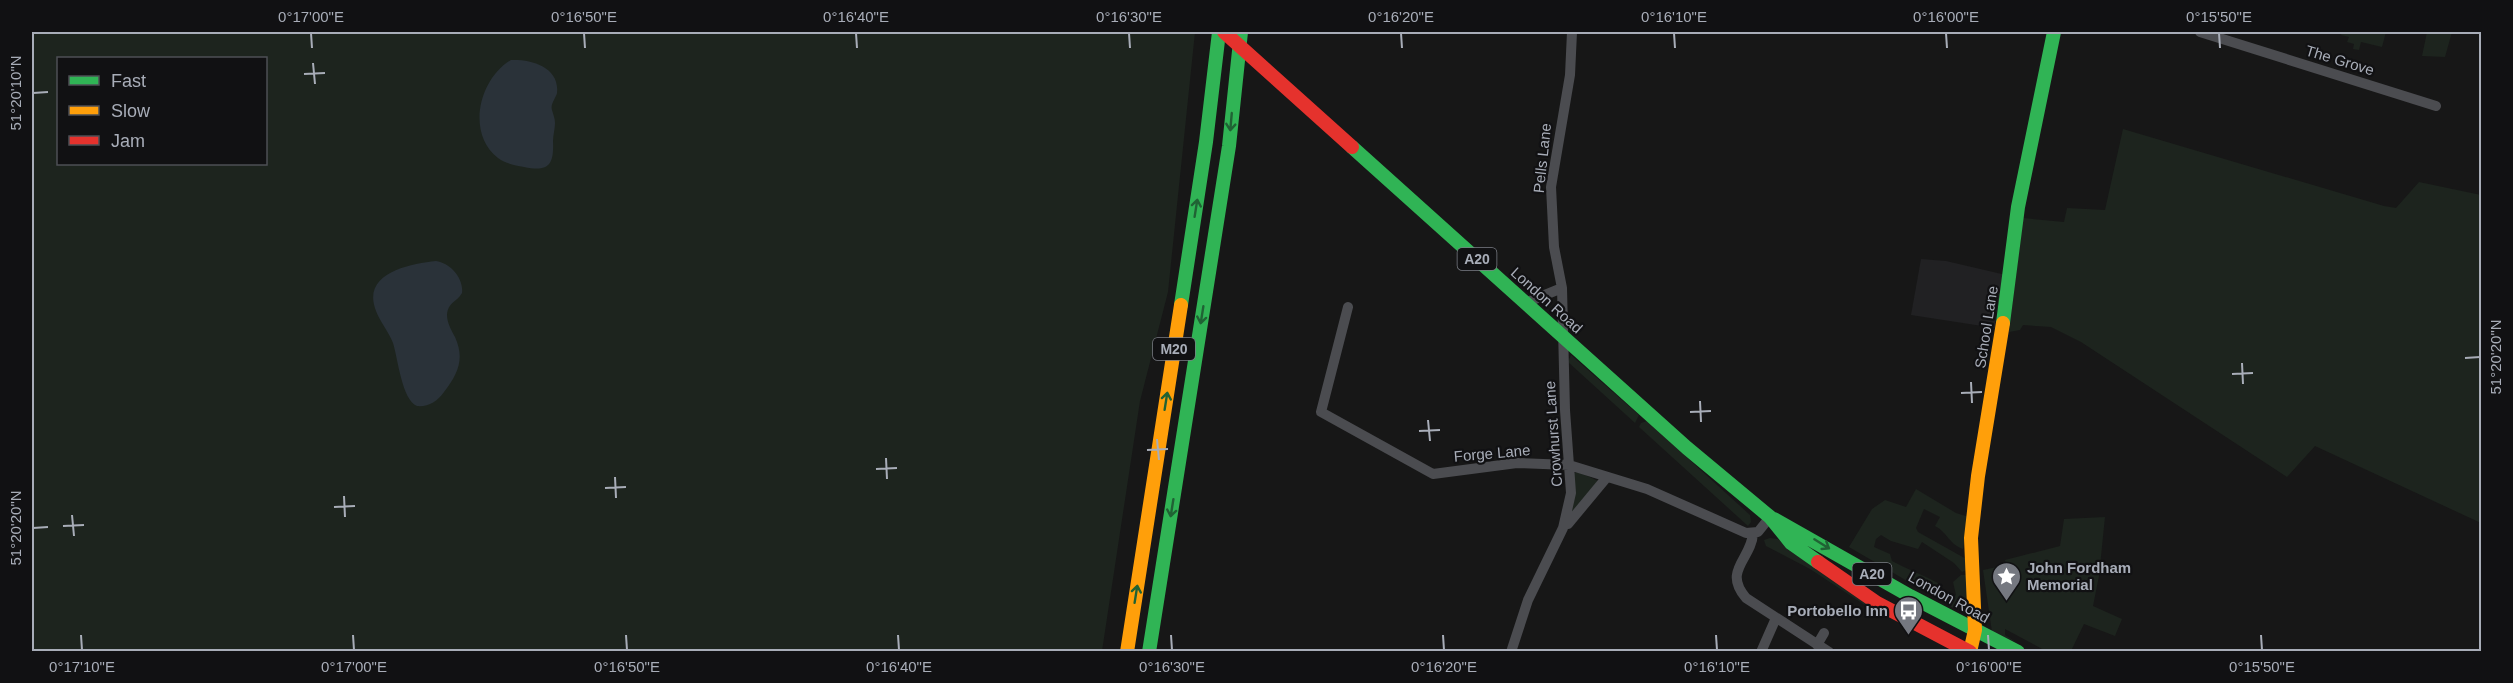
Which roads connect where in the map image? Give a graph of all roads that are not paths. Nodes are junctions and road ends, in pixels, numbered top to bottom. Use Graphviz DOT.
graph roads {
  1 [pos="1224,32"];
  2 [pos="1240,32"];
  3 [pos="1572,32"];
  4 [pos="2054,32"];
  5 [pos="2200,32"];
  6 [pos="1219,39"];
  7 [pos="2436,106"];
  8 [pos="1562,288"];
  9 [pos="1525,303"];
  10 [pos="1348,308"];
  11 [pos="1563,337"];
  12 [pos="1569,465"];
  13 [pos="1607,477"];
  14 [pos="1770,518"];
  15 [pos="1563,528"];
  16 [pos="1753,533"];
  17 [pos="1776,618"];
  18 [pos="1824,633"];
  19 [pos="1972,643"];
  20 [pos="1817,645"];
  21 [pos="1127,651"];
  22 [pos="1149,651"];
  23 [pos="1511,651"];
  24 [pos="1761,651"];
  25 [pos="1829,651"];
  26 [pos="1987,651"];
  27 [pos="2018,651"];
  1 -- 9 [label="main road, London Road / A20"];
  2 -- 22 [label="main road, M20, one-way"];
  3 -- 8 [label="street, Pells Lane"];
  4 -- 19 [label="main road, School Lane"];
  5 -- 7 [label="street, The Grove"];
  21 -- 6 [label="main road, M20, one-way"];
  8 -- 9 [label="street"];
  8 -- 11 [label="street, Pells Lane"];
  9 -- 11 [label="main road, London Road / A20"];
  10 -- 12 [label="street, Forge Lane"];
  11 -- 12 [label="street, Crowhurst Lane"];
  11 -- 14 [label="main road, London Road / A20"];
  12 -- 13 [label="street, Forge Lane"];
  12 -- 15 [label="street, Crowhurst Lane"];
  13 -- 15 [label="street, Crowhurst Lane"];
  13 -- 16 [label="street, Forge Lane"];
  14 -- 16 [label="street"];
  14 -- 19 [label="main road, London Road / A20, one-way"];
  14 -- 19 [label="main road, London Road / A20"];
  15 -- 23 [label="street, Crowhurst Lane"];
  16 -- 17 [label="street"];
  17 -- 20 [label="street"];
  17 -- 24 [label="street"];
  18 -- 20 [label="street"];
  19 -- 26 [label="main road"];
  19 -- 27 [label="main road, London Road / A20"];
  20 -- 25 [label="street"];
}
